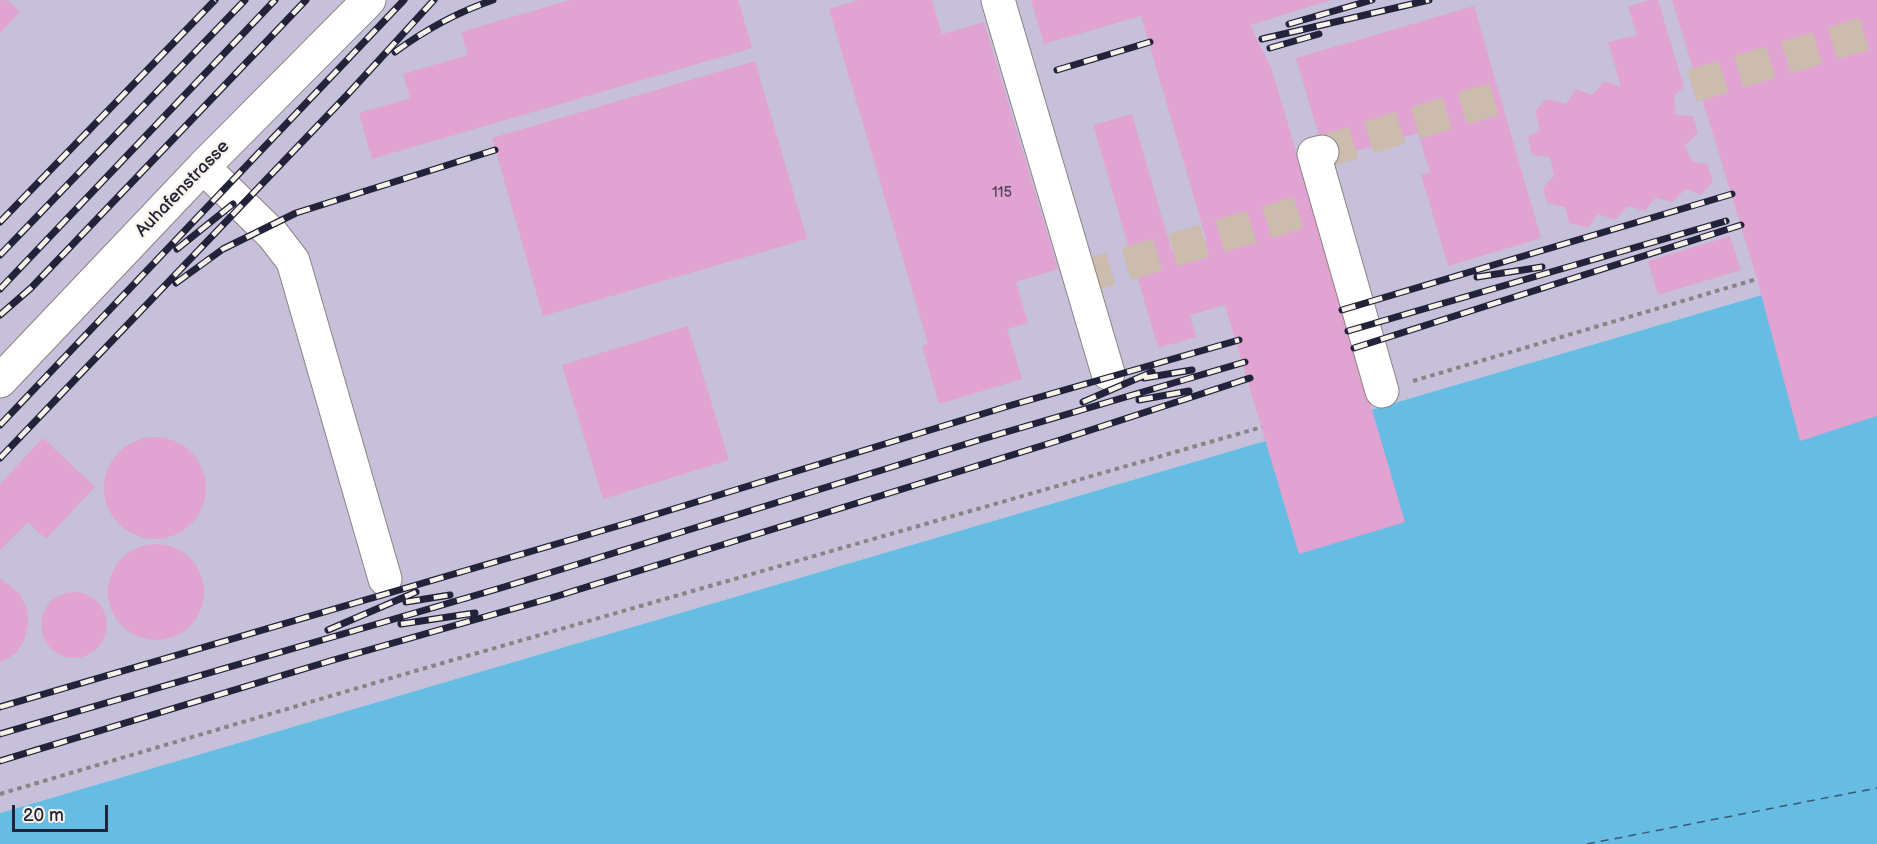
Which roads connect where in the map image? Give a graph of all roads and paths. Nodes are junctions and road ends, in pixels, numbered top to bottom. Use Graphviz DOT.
graph roads {
  1 [pos="369,0"];
  2 [pos="998,0"];
  3 [pos="1322,152"];
  4 [pos="203,167"];
  5 [pos="1757,279"];
  6 [pos="1108,373"];
  7 [pos="0,381"];
  8 [pos="1382,391"];
  9 [pos="1262,427"];
  10 [pos="385,579"];
  11 [pos="0,794"];
  1 -- 4 [label="street, Auhafenstrasse"];
  2 -- 6 [label="street"];
  3 -- 8 [label="street"];
  4 -- 7 [label="street, Auhafenstrasse"];
  4 -- 10 [label="street"];
  5 -- 8 [label="path"];
  9 -- 11 [label="path"];
}
